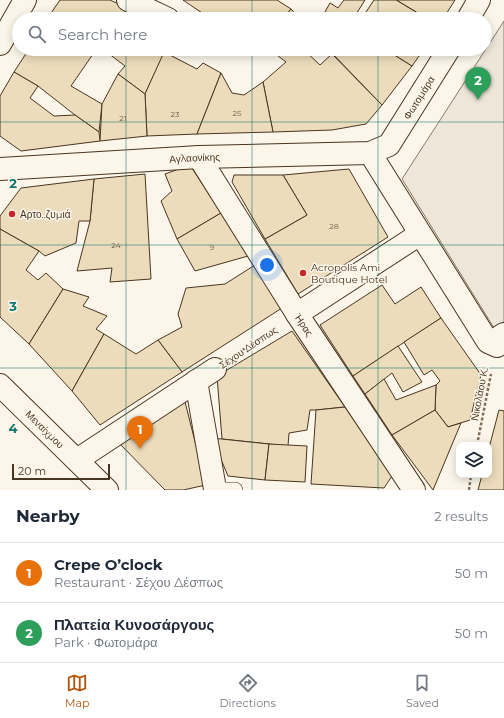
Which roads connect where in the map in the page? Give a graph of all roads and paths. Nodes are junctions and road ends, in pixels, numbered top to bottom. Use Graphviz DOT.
graph roads {
  1 [pos="25,0"];
  2 [pos="128,0"];
  3 [pos="480,0"];
  4 [pos="18,12"];
  5 [pos="153,12"];
  6 [pos="472,12"];
  7 [pos="12,23"];
  8 [pos="0,44"];
  9 [pos="444,56"];
  10 [pos="379,149"];
  11 [pos="199,157"];
  12 [pos="0,169"];
  13 [pos="420,234"];
  14 [pos="297,314"];
  15 [pos="500,340"];
  16 [pos="215,369"];
  17 [pos="196,381"];
  18 [pos="0,385"];
  19 [pos="478,442"];
  20 [pos="77,460"];
  21 [pos="470,478"];
  22 [pos="107,490"];
  23 [pos="221,490"];
  24 [pos="414,490"];
  25 [pos="468,490"];
  1 -- 4 [label="street"];
  2 -- 5 [label="street"];
  3 -- 6 [label="street"];
  7 -- 8 [label="street"];
  9 -- 10 [label="street, Φωτομάρα"];
  10 -- 11 [label="street, Αγλαονίκης"];
  10 -- 13 [label="street"];
  11 -- 12 [label="street, Αγλαονίκης"];
  11 -- 14 [label="street, Ήρας"];
  13 -- 14 [label="street"];
  13 -- 15 [label="street"];
  14 -- 16 [label="path, Σέχου Δέσπως"];
  14 -- 24 [label="street, Ήρας"];
  15 -- 19 [label="path, Νικολάου K."];
  16 -- 17 [label="street, Σέχου Δέσπως"];
  17 -- 20 [label="street, Σέχου Δέσπως"];
  17 -- 23 [label="street"];
  18 -- 20 [label="street, Μεναίχμου"];
  20 -- 22 [label="street, Μεναίχμου"];
  21 -- 25 [label="path"];
}
